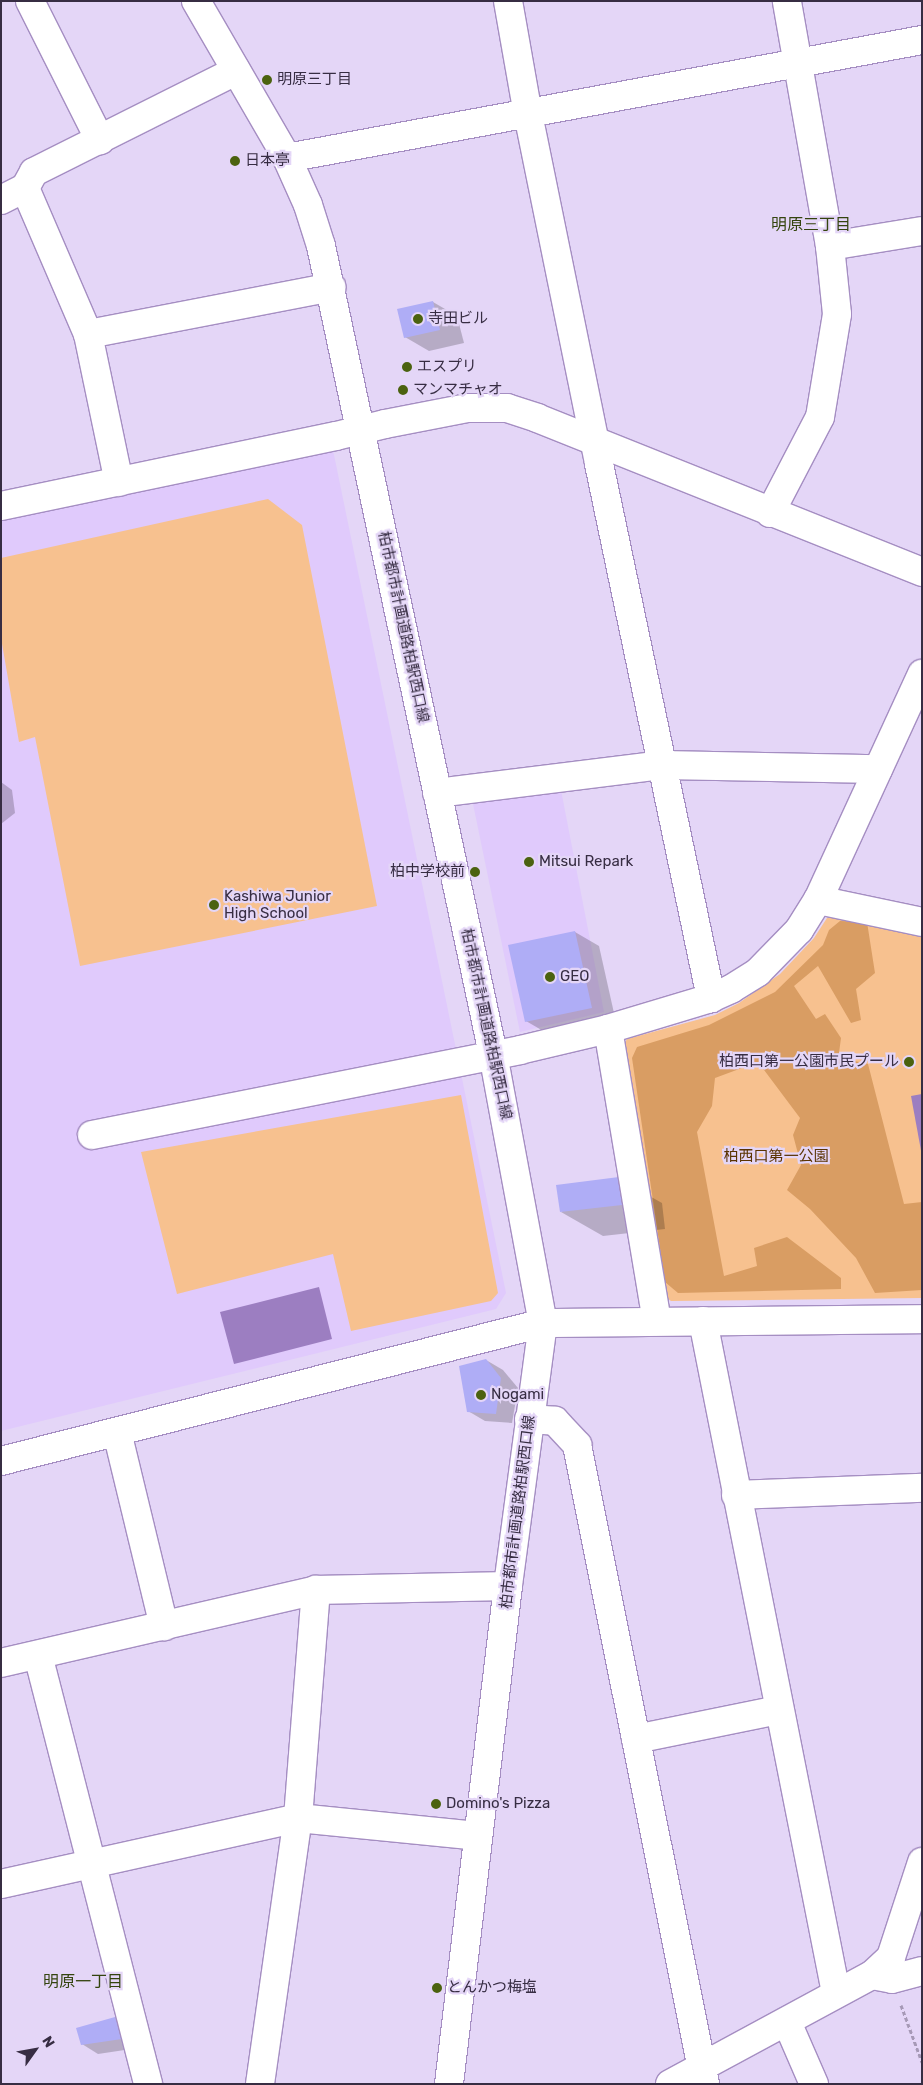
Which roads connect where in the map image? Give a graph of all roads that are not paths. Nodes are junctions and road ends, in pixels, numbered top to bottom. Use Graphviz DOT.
graph roads {
  1 [pos="30,1"];
  2 [pos="196,1"];
  3 [pos="508,1"];
  4 [pos="787,1"];
  5 [pos="922,40"];
  6 [pos="798,63"];
  7 [pos="236,71"];
  8 [pos="528,114"];
  9 [pos="100,140"];
  10 [pos="287,158"];
  11 [pos="25,188"];
  12 [pos="1,200"];
  13 [pos="922,231"];
  14 [pos="830,246"];
  15 [pos="331,287"];
  16 [pos="88,334"];
  17 [pos="361,429"];
  18 [pos="595,442"];
  19 [pos="119,482"];
  20 [pos="1,506"];
  21 [pos="770,512"];
  22 [pos="922,572"];
  23 [pos="922,674"];
  24 [pos="663,765"];
  25 [pos="878,769"];
  26 [pos="437,793"];
  27 [pos="818,900"];
  28 [pos="922,922"];
  29 [pos="711,998"];
  30 [pos="608,1029"];
  31 [pos="493,1054"];
  32 [pos="92,1135"];
  33 [pos="922,1319"];
  34 [pos="657,1321"];
  35 [pos="703,1321"];
  36 [pos="543,1323"];
  37 [pos="529,1419"];
  38 [pos="117,1432"];
  39 [pos="1,1461"];
  40 [pos="922,1488"];
  41 [pos="736,1494"];
  42 [pos="508,1586"];
  43 [pos="316,1590"];
  44 [pos="164,1626"];
  45 [pos="38,1655"];
  46 [pos="1,1663"];
  47 [pos="778,1710"];
  48 [pos="636,1739"];
  49 [pos="298,1818"];
  50 [pos="477,1836"];
  51 [pos="922,1862"];
  52 [pos="90,1864"];
  53 [pos="1,1884"];
  54 [pos="922,1971"];
  55 [pos="882,1977"];
  56 [pos="836,1993"];
  57 [pos="788,2022"];
  58 [pos="703,2076"];
  59 [pos="148,2084"];
  60 [pos="260,2084"];
  61 [pos="449,2084"];
  62 [pos="670,2084"];
  63 [pos="814,2084"];
  1 -- 9 [label="street"];
  2 -- 7 [label="street, 柏市都市計画道路柏駅西口線"];
  3 -- 8 [label="street"];
  4 -- 6 [label="street"];
  5 -- 6 [label="street"];
  6 -- 8 [label="street"];
  6 -- 14 [label="street"];
  7 -- 9 [label="street"];
  7 -- 10 [label="street, 柏市都市計画道路柏駅西口線"];
  8 -- 10 [label="street"];
  8 -- 18 [label="street"];
  9 -- 11 [label="street"];
  10 -- 15 [label="street, 柏市都市計画道路柏駅西口線"];
  11 -- 12 [label="street"];
  11 -- 16 [label="street"];
  13 -- 14 [label="street"];
  14 -- 21 [label="street"];
  15 -- 16 [label="street"];
  15 -- 17 [label="street, 柏市都市計画道路柏駅西口線"];
  16 -- 19 [label="street"];
  17 -- 18 [label="street"];
  17 -- 19 [label="street"];
  17 -- 26 [label="street, 柏市都市計画道路柏駅西口線"];
  18 -- 21 [label="street"];
  18 -- 24 [label="street"];
  19 -- 20 [label="street"];
  21 -- 22 [label="street"];
  23 -- 25 [label="street"];
  24 -- 25 [label="street"];
  24 -- 26 [label="street"];
  24 -- 29 [label="street"];
  25 -- 27 [label="street"];
  26 -- 31 [label="street, 柏市都市計画道路柏駅西口線"];
  27 -- 28 [label="street"];
  27 -- 29 [label="street"];
  29 -- 30 [label="street"];
  30 -- 31 [label="street"];
  30 -- 34 [label="street"];
  31 -- 32 [label="street"];
  31 -- 36 [label="street, 柏市都市計画道路柏駅西口線"];
  33 -- 35 [label="street"];
  34 -- 35 [label="street"];
  34 -- 36 [label="street"];
  35 -- 41 [label="street"];
  36 -- 37 [label="street, 柏市都市計画道路柏駅西口線"];
  36 -- 38 [label="street"];
  37 -- 42 [label="street, 柏市都市計画道路柏駅西口線"];
  37 -- 48 [label="street"];
  38 -- 39 [label="street"];
  38 -- 44 [label="street"];
  40 -- 41 [label="street"];
  41 -- 47 [label="street"];
  42 -- 43 [label="street"];
  42 -- 50 [label="street, 柏市都市計画道路柏駅西口線"];
  43 -- 44 [label="street"];
  43 -- 49 [label="street"];
  44 -- 45 [label="street"];
  45 -- 46 [label="street"];
  45 -- 52 [label="street"];
  47 -- 48 [label="street"];
  47 -- 56 [label="street"];
  48 -- 58 [label="street"];
  49 -- 50 [label="street"];
  49 -- 52 [label="street"];
  49 -- 60 [label="street"];
  50 -- 61 [label="street, 柏市都市計画道路柏駅西口線"];
  51 -- 55 [label="street"];
  52 -- 53 [label="street"];
  52 -- 59 [label="street"];
  54 -- 55 [label="street"];
  55 -- 56 [label="street"];
  56 -- 57 [label="street"];
  57 -- 58 [label="street"];
  57 -- 63 [label="street"];
  58 -- 62 [label="street"];
}
